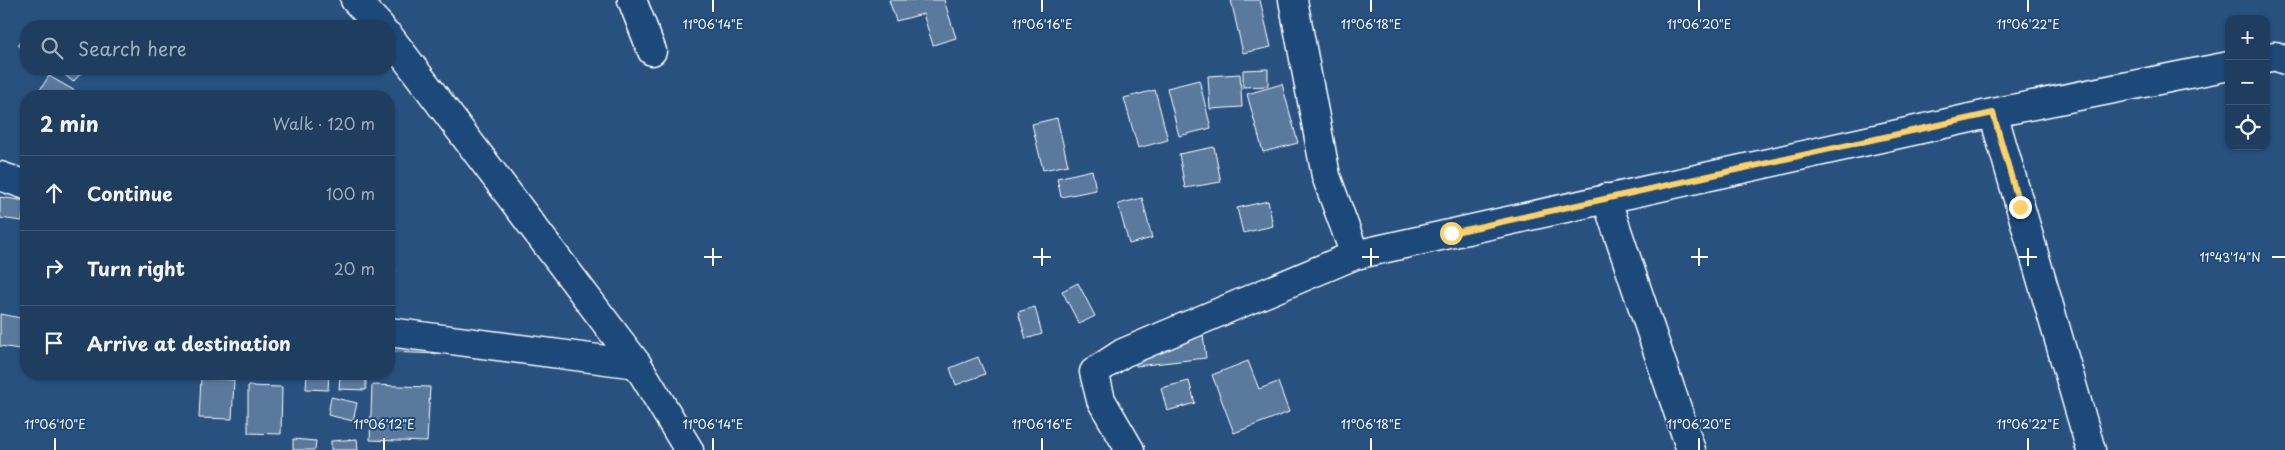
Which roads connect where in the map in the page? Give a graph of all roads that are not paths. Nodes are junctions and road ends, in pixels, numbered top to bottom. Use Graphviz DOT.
graph roads {
  1 [pos="355,0"];
  2 [pos="632,0"];
  3 [pos="1293,0"];
  4 [pos="374,20"];
  5 [pos="395,44"];
  6 [pos="652,52"];
  7 [pos="2270,57"];
  8 [pos="2285,60"];
  9 [pos="2225,67"];
  10 [pos="1993,113"];
  11 [pos="0,176"];
  12 [pos="20,183"];
  13 [pos="1606,198"];
  14 [pos="1355,255"];
  15 [pos="395,333"];
  16 [pos="637,364"];
  17 [pos="689,450"];
  18 [pos="1130,450"];
  19 [pos="1691,450"];
  20 [pos="2092,450"];
  1 -- 4 [label="street"];
  2 -- 6 [label="street"];
  3 -- 14 [label="street"];
  5 -- 16 [label="street"];
  7 -- 8 [label="street"];
  9 -- 10 [label="street"];
  10 -- 13 [label="street"];
  10 -- 20 [label="street"];
  11 -- 12 [label="street"];
  13 -- 14 [label="street"];
  13 -- 19 [label="street"];
  14 -- 18 [label="street"];
  15 -- 16 [label="street"];
  16 -- 17 [label="street"];
}
